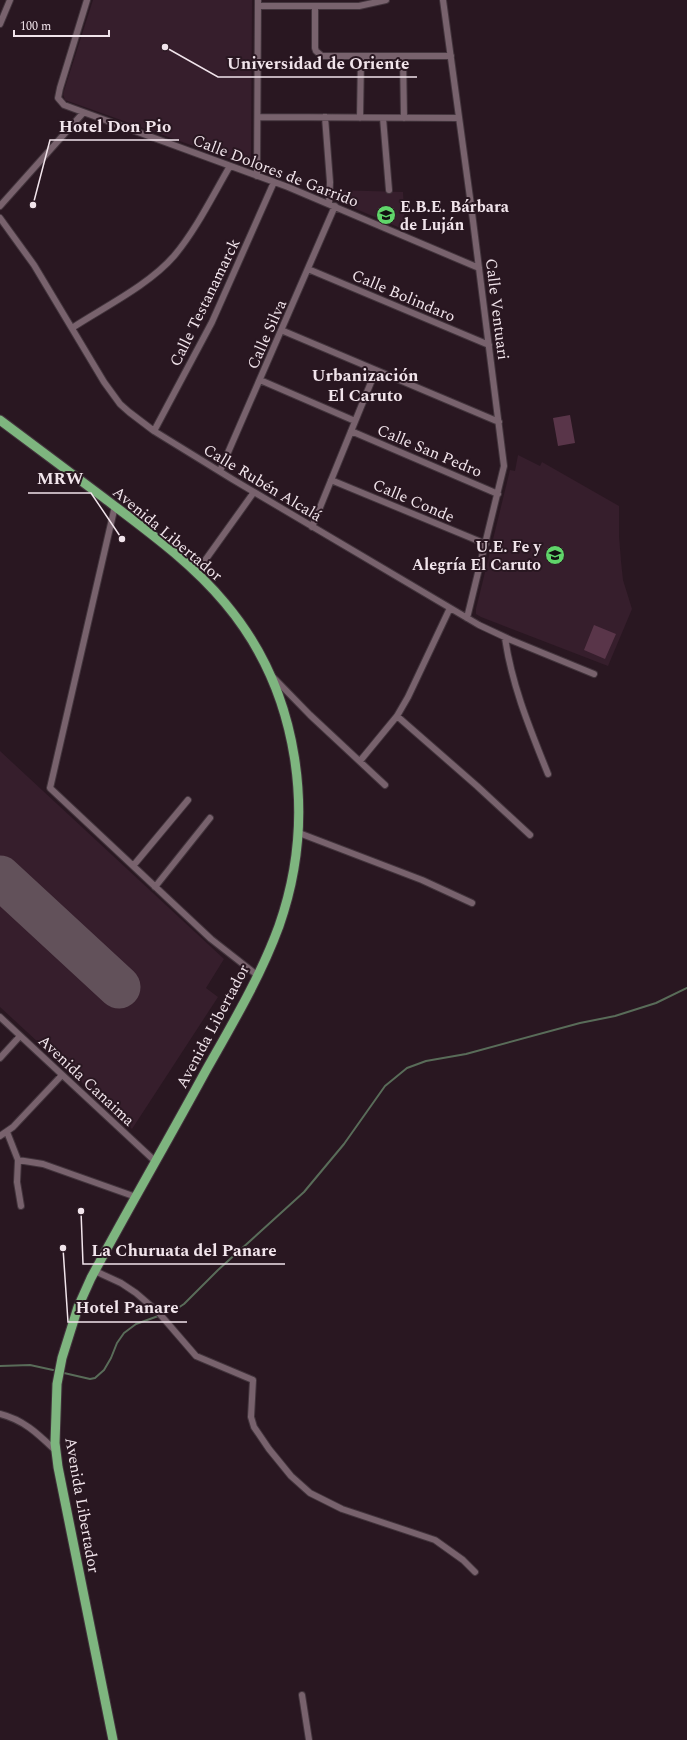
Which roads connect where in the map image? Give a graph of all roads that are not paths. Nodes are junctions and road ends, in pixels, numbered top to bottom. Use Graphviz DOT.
graph roads {
  1 [pos="10,0"];
  2 [pos="87,0"];
  3 [pos="386,0"];
  4 [pos="443,0"];
  5 [pos="258,3"];
  6 [pos="340,3"];
  7 [pos="315,6"];
  8 [pos="0,24"];
  9 [pos="361,56"];
  10 [pos="403,56"];
  11 [pos="451,56"];
  12 [pos="84,113"];
  13 [pos="258,117"];
  14 [pos="325,117"];
  15 [pos="360,118"];
  16 [pos="383,118"];
  17 [pos="404,118"];
  18 [pos="459,118"];
  19 [pos="230,166"];
  20 [pos="258,176"];
  21 [pos="274,182"];
  22 [pos="389,190"];
  23 [pos="332,205"];
  24 [pos="0,206"];
  25 [pos="0,218"];
  26 [pos="479,268"];
  27 [pos="308,269"];
  28 [pos="72,328"];
  29 [pos="281,330"];
  30 [pos="489,345"];
  31 [pos="376,370"];
  32 [pos="260,380"];
  33 [pos="0,420"];
  34 [pos="355,421"];
  35 [pos="499,422"];
  36 [pos="154,430"];
  37 [pos="351,431"];
  38 [pos="220,471"];
  39 [pos="332,480"];
  40 [pos="254,492"];
  41 [pos="498,494"];
  42 [pos="115,506"];
  43 [pos="312,526"];
  44 [pos="486,544"];
  45 [pos="196,573"];
  46 [pos="450,608"];
  47 [pos="468,618"];
  48 [pos="505,638"];
  49 [pos="268,672"];
  50 [pos="594,674"];
  51 [pos="397,716"];
  52 [pos="360,761"];
  53 [pos="548,774"];
  54 [pos="385,785"];
  55 [pos="188,800"];
  56 [pos="210,818"];
  57 [pos="299,833"];
  58 [pos="530,834"];
  59 [pos="133,866"];
  60 [pos="155,887"];
  61 [pos="472,903"];
  62 [pos="257,975"];
  63 [pos="0,1017"];
  64 [pos="20,1036"];
  65 [pos="0,1058"];
  66 [pos="62,1075"];
  67 [pos="7,1132"];
  68 [pos="0,1136"];
  69 [pos="18,1160"];
  70 [pos="156,1162"];
  71 [pos="136,1197"];
  72 [pos="21,1206"];
  73 [pos="95,1271"];
  74 [pos="0,1414"];
  75 [pos="56,1451"];
  76 [pos="475,1572"];
  77 [pos="302,1695"];
  78 [pos="113,1740"];
  79 [pos="309,1740"];
  1 -- 8 [label="street"];
  2 -- 12 [label="street, Calle Dolores de Garrido"];
  3 -- 6 [label="street"];
  4 -- 11 [label="street, Calle Ventuari"];
  5 -- 7 [label="street"];
  5 -- 13 [label="street"];
  6 -- 7 [label="street"];
  7 -- 9 [label="street"];
  9 -- 10 [label="street"];
  9 -- 15 [label="street"];
  10 -- 11 [label="street"];
  10 -- 17 [label="street"];
  11 -- 18 [label="street, Calle Ventuari"];
  12 -- 19 [label="street, Calle Dolores de Garrido"];
  12 -- 24 [label="street"];
  13 -- 14 [label="street"];
  13 -- 20 [label="street"];
  14 -- 15 [label="street"];
  14 -- 23 [label="street"];
  15 -- 16 [label="street"];
  16 -- 17 [label="street"];
  16 -- 22 [label="street"];
  17 -- 18 [label="street"];
  18 -- 26 [label="street, Calle Ventuari"];
  19 -- 20 [label="street, Calle Dolores de Garrido"];
  19 -- 28 [label="street"];
  20 -- 21 [label="street, Calle Dolores de Garrido"];
  21 -- 23 [label="street, Calle Dolores de Garrido"];
  21 -- 36 [label="street, Calle Testanamarck"];
  23 -- 26 [label="street, Calle Dolores de Garrido"];
  23 -- 27 [label="street, Calle Silva"];
  25 -- 28 [label="street, Calle Rubén Alcalá"];
  26 -- 30 [label="street, Calle Ventuari"];
  27 -- 29 [label="street, Calle Silva"];
  27 -- 30 [label="street, Calle Bolindaro"];
  28 -- 36 [label="street, Calle Rubén Alcalá"];
  29 -- 31 [label="street"];
  29 -- 32 [label="street, Calle Silva"];
  30 -- 35 [label="street, Calle Ventuari"];
  31 -- 34 [label="street"];
  31 -- 35 [label="street"];
  32 -- 34 [label="street"];
  32 -- 38 [label="street, Calle Silva"];
  33 -- 42 [label="highway, Avenida Libertador"];
  34 -- 37 [label="street"];
  35 -- 41 [label="street, Calle Ventuari"];
  36 -- 38 [label="street, Calle Rubén Alcalá"];
  37 -- 39 [label="street"];
  37 -- 41 [label="street, Calle San Pedro"];
  38 -- 40 [label="street, Calle Rubén Alcalá"];
  39 -- 43 [label="street"];
  39 -- 44 [label="street, Calle Conde"];
  40 -- 43 [label="street, Calle Rubén Alcalá"];
  40 -- 45 [label="street"];
  41 -- 44 [label="street, Calle Ventuari"];
  42 -- 45 [label="highway, Avenida Libertador"];
  42 -- 59 [label="street"];
  43 -- 46 [label="street, Calle Rubén Alcalá"];
  44 -- 47 [label="street, Calle Ventuari"];
  45 -- 49 [label="highway, Avenida Libertador"];
  46 -- 47 [label="street, Calle Rubén Alcalá"];
  46 -- 51 [label="street"];
  47 -- 48 [label="street, Calle Rubén Alcalá"];
  48 -- 50 [label="street, Calle Rubén Alcalá"];
  48 -- 53 [label="street"];
  49 -- 52 [label="street"];
  49 -- 57 [label="highway, Avenida Libertador"];
  51 -- 52 [label="street"];
  51 -- 58 [label="street"];
  52 -- 54 [label="street"];
  55 -- 59 [label="street"];
  56 -- 60 [label="street"];
  57 -- 61 [label="street"];
  57 -- 62 [label="highway, Avenida Libertador"];
  59 -- 60 [label="street"];
  60 -- 62 [label="street"];
  62 -- 70 [label="highway, Avenida Libertador"];
  63 -- 64 [label="street, Avenida Canaima"];
  64 -- 65 [label="street"];
  64 -- 66 [label="street, Avenida Canaima"];
  66 -- 67 [label="street"];
  66 -- 70 [label="street, Avenida Canaima"];
  67 -- 68 [label="street"];
  67 -- 69 [label="street"];
  69 -- 71 [label="street"];
  69 -- 72 [label="street"];
  70 -- 71 [label="highway, Avenida Libertador"];
  71 -- 73 [label="highway, Avenida Libertador"];
  73 -- 75 [label="highway, Avenida Libertador"];
  73 -- 76 [label="street"];
  74 -- 75 [label="street"];
  75 -- 78 [label="highway, Avenida Libertador"];
  77 -- 79 [label="street"];
}
